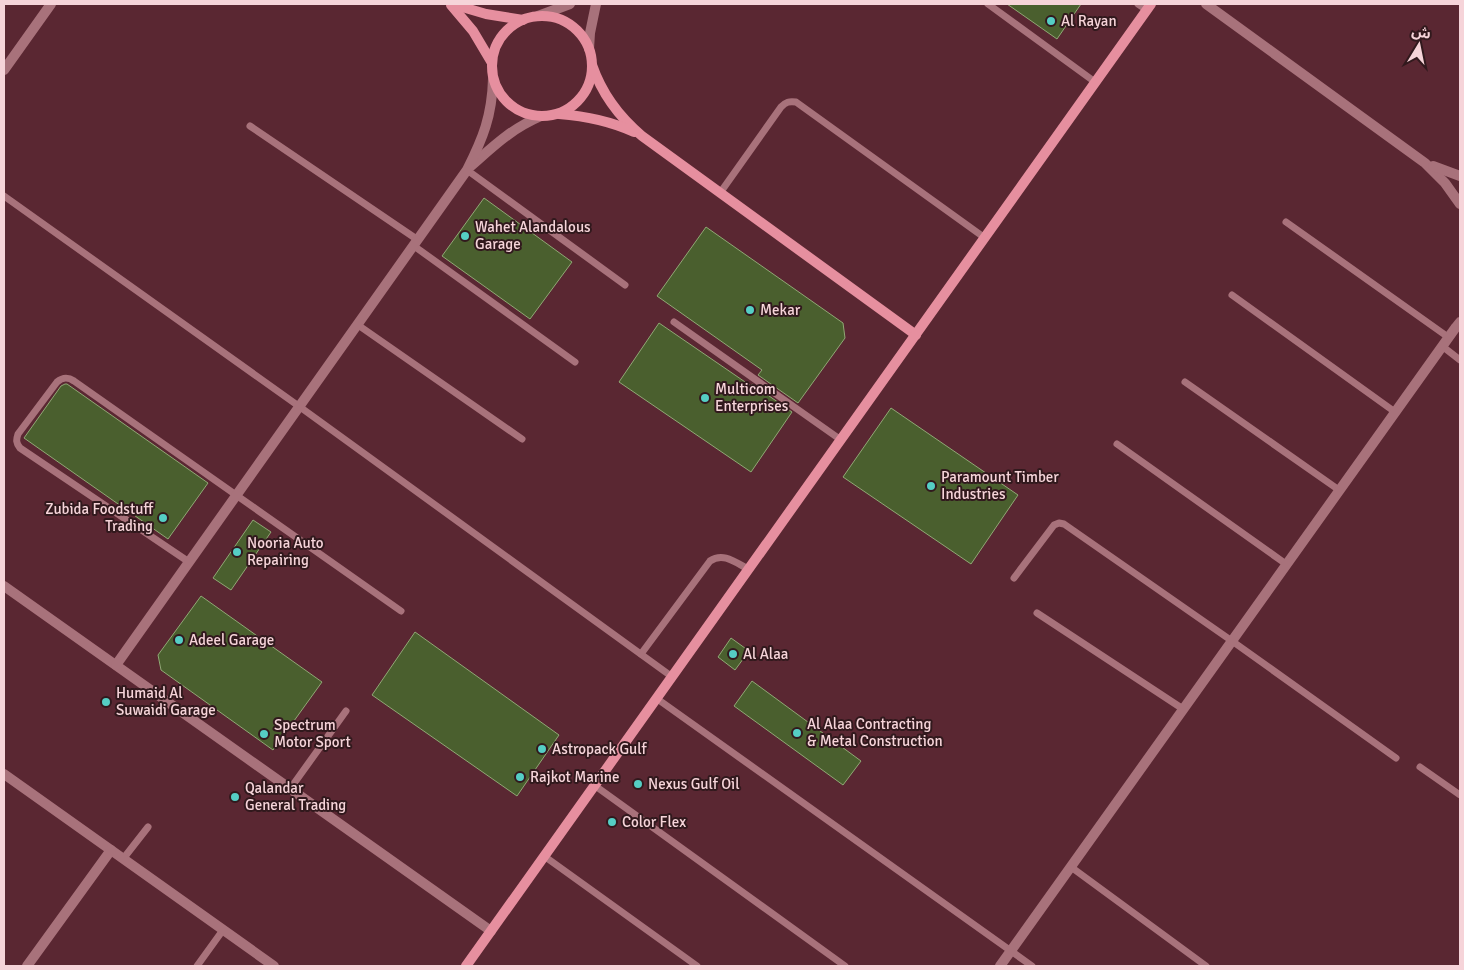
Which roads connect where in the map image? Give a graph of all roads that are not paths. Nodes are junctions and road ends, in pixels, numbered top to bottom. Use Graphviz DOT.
graph roads {
  1 [pos="51,4"];
  2 [pos="451,4"];
  3 [pos="570,4"];
  4 [pos="596,4"];
  5 [pos="988,4"];
  6 [pos="1206,4"];
  7 [pos="1145,6"];
  8 [pos="538,16"];
  9 [pos="523,20"];
  10 [pos="589,49"];
  11 [pos="492,63"];
  12 [pos="592,65"];
  13 [pos="4,70"];
  14 [pos="493,79"];
  15 [pos="1096,82"];
  16 [pos="557,114"];
  17 [pos="541,116"];
  18 [pos="250,126"];
  19 [pos="642,136"];
  20 [pos="1425,163"];
  21 [pos="467,170"];
  22 [pos="1460,176"];
  23 [pos="720,193"];
  24 [pos="4,196"];
  25 [pos="1460,204"];
  26 [pos="1286,222"];
  27 [pos="985,238"];
  28 [pos="416,243"];
  29 [pos="625,285"];
  30 [pos="1232,295"];
  31 [pos="1460,316"];
  32 [pos="674,322"];
  33 [pos="1458,324"];
  34 [pos="358,325"];
  35 [pos="916,335"];
  36 [pos="1445,342"];
  37 [pos="1460,360"];
  38 [pos="574,362"];
  39 [pos="1185,382"];
  40 [pos="300,407"];
  41 [pos="1395,412"];
  42 [pos="522,439"];
  43 [pos="841,440"];
  44 [pos="1117,444"];
  45 [pos="1339,490"];
  46 [pos="237,495"];
  47 [pos="189,562"];
  48 [pos="1286,564"];
  49 [pos="748,569"];
  50 [pos="1014,578"];
  51 [pos="4,586"];
  52 [pos="402,611"];
  53 [pos="1037,613"];
  54 [pos="1232,641"];
  55 [pos="641,654"];
  56 [pos="116,665"];
  57 [pos="672,676"];
  58 [pos="656,698"];
  59 [pos="1183,709"];
  60 [pos="346,711"];
  61 [pos="1396,758"];
  62 [pos="1420,767"];
  63 [pos="4,774"];
  64 [pos="594,785"];
  65 [pos="290,789"];
  66 [pos="1460,795"];
  67 [pos="148,827"];
  68 [pos="111,850"];
  69 [pos="544,856"];
  70 [pos="123,859"];
  71 [pos="1071,867"];
  72 [pos="223,930"];
  73 [pos="491,931"];
  74 [pos="1011,951"];
  75 [pos="26,966"];
  76 [pos="197,966"];
  77 [pos="274,966"];
  78 [pos="466,966"];
  79 [pos="698,966"];
  80 [pos="845,966"];
  81 [pos="1000,966"];
  82 [pos="1032,966"];
  83 [pos="1206,966"];
  1 -- 13 [label="street"];
  2 -- 9 [label="street"];
  2 -- 11 [label="street"];
  3 -- 8 [label="street"];
  4 -- 10 [label="street"];
  5 -- 15 [label="lane"];
  6 -- 20 [label="street"];
  7 -- 15 [label="street"];
  8 -- 9 [label="street"];
  8 -- 10 [label="street"];
  9 -- 11 [label="street"];
  10 -- 12 [label="street"];
  11 -- 14 [label="street"];
  12 -- 16 [label="street"];
  12 -- 19 [label="street"];
  14 -- 17 [label="street"];
  14 -- 21 [label="street"];
  15 -- 27 [label="street"];
  16 -- 17 [label="street"];
  16 -- 19 [label="street"];
  17 -- 21 [label="street"];
  18 -- 28 [label="lane"];
  19 -- 23 [label="street"];
  20 -- 22 [label="street"];
  20 -- 25 [label="street"];
  21 -- 28 [label="street"];
  21 -- 29 [label="lane"];
  23 -- 27 [label="lane"];
  23 -- 35 [label="street"];
  24 -- 40 [label="lane"];
  26 -- 36 [label="lane"];
  27 -- 35 [label="street"];
  28 -- 34 [label="street"];
  28 -- 38 [label="lane"];
  30 -- 41 [label="lane"];
  31 -- 33 [label="street"];
  32 -- 43 [label="lane"];
  33 -- 36 [label="street"];
  34 -- 40 [label="street"];
  34 -- 42 [label="lane"];
  35 -- 43 [label="street"];
  36 -- 37 [label="lane"];
  36 -- 41 [label="street"];
  39 -- 45 [label="lane"];
  40 -- 46 [label="street"];
  40 -- 55 [label="lane"];
  41 -- 45 [label="street"];
  43 -- 49 [label="street"];
  44 -- 48 [label="lane"];
  45 -- 48 [label="street"];
  46 -- 47 [label="street"];
  46 -- 47 [label="lane"];
  46 -- 52 [label="lane"];
  47 -- 56 [label="street"];
  48 -- 54 [label="street"];
  49 -- 55 [label="lane"];
  49 -- 57 [label="street"];
  50 -- 54 [label="lane"];
  51 -- 56 [label="street"];
  53 -- 59 [label="lane"];
  54 -- 59 [label="street"];
  54 -- 61 [label="lane"];
  55 -- 57 [label="lane"];
  56 -- 65 [label="street"];
  57 -- 58 [label="street"];
  58 -- 64 [label="street"];
  58 -- 74 [label="lane"];
  59 -- 71 [label="street"];
  60 -- 65 [label="lane"];
  62 -- 66 [label="lane"];
  63 -- 68 [label="street"];
  64 -- 69 [label="street"];
  64 -- 80 [label="lane"];
  65 -- 73 [label="street"];
  67 -- 70 [label="lane"];
  68 -- 70 [label="street"];
  68 -- 75 [label="street"];
  69 -- 73 [label="street"];
  69 -- 79 [label="lane"];
  70 -- 72 [label="street"];
  71 -- 74 [label="street"];
  71 -- 83 [label="lane"];
  72 -- 76 [label="lane"];
  72 -- 77 [label="street"];
  73 -- 78 [label="street"];
  74 -- 81 [label="street"];
  74 -- 82 [label="lane"];
}
